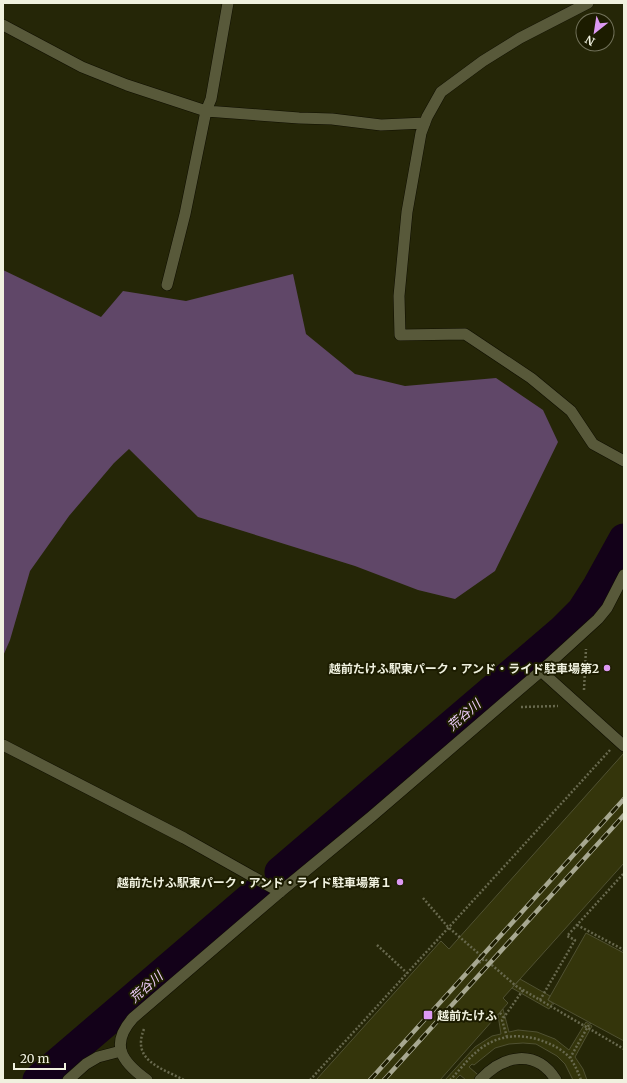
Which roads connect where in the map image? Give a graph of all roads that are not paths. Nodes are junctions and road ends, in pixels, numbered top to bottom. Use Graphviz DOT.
graph roads {
  1 [pos="228,3"];
  2 [pos="588,3"];
  3 [pos="3,24"];
  4 [pos="206,111"];
  5 [pos="425,123"];
  6 [pos="167,285"];
  7 [pos="624,461"];
  8 [pos="624,575"];
  9 [pos="541,671"];
  10 [pos="3,745"];
  11 [pos="624,746"];
  12 [pos="276,890"];
  13 [pos="121,1051"];
  14 [pos="68,1080"];
  15 [pos="147,1080"];
  16 [pos="480,1080"];
  17 [pos="556,1080"];
  1 -- 4 [label="street"];
  2 -- 5 [label="street"];
  3 -- 4 [label="street"];
  4 -- 5 [label="street"];
  4 -- 6 [label="street"];
  5 -- 7 [label="street"];
  8 -- 9 [label="street"];
  9 -- 11 [label="street"];
  9 -- 12 [label="street"];
  10 -- 12 [label="street"];
  12 -- 13 [label="street"];
  13 -- 14 [label="street"];
  13 -- 15 [label="street"];
  16 -- 17 [label="street"];
}
